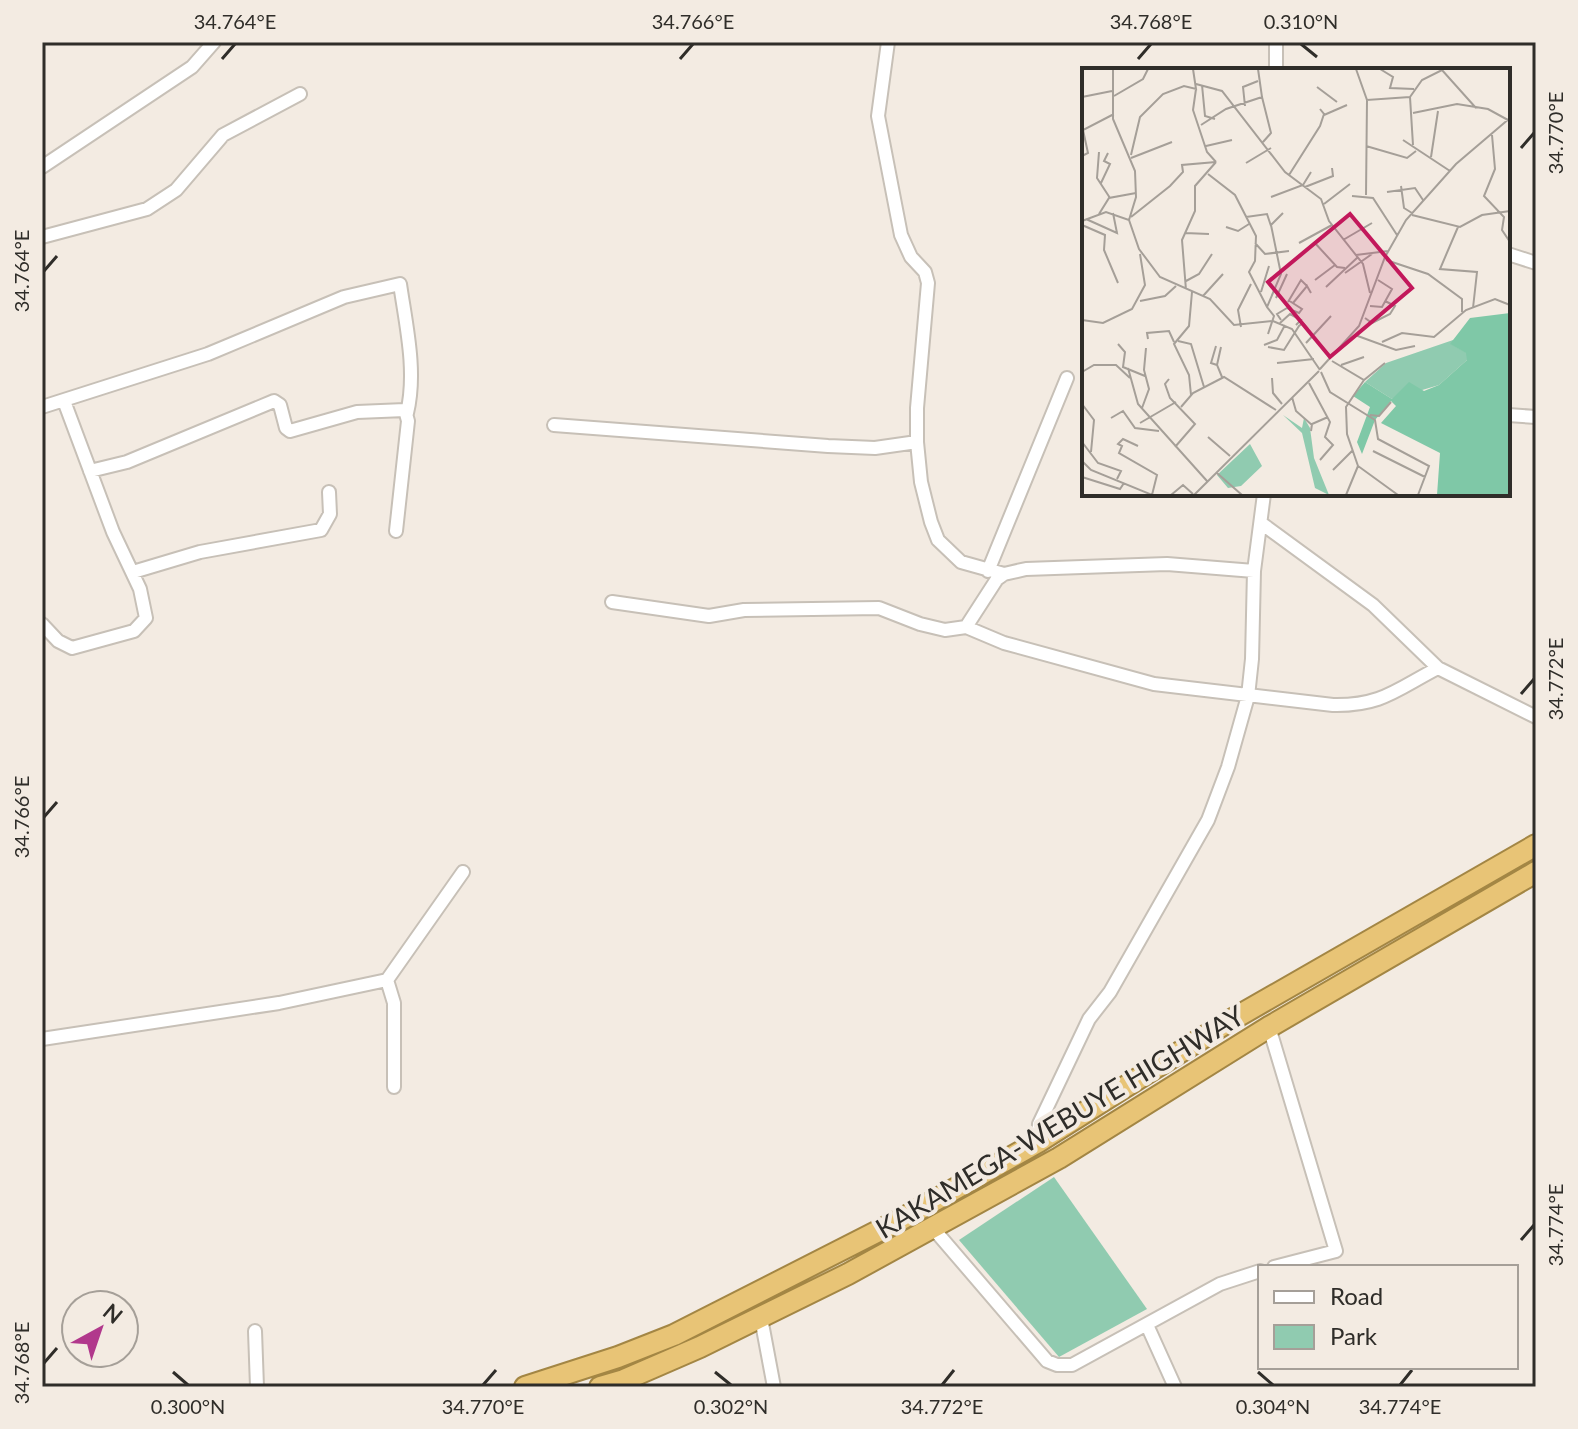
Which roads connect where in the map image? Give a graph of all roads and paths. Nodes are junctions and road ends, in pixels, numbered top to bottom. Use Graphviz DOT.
graph roads {
  1 [pos="214,42"];
  2 [pos="888,42"];
  3 [pos="1276,42"];
  4 [pos="1276,68"];
  5 [pos="300,94"];
  6 [pos="42,167"];
  7 [pos="42,237"];
  8 [pos="1510,255"];
  9 [pos="1536,263"];
  10 [pos="1067,378"];
  11 [pos="64,401"];
  12 [pos="42,407"];
  13 [pos="407,413"];
  14 [pos="1510,415"];
  15 [pos="1536,417"];
  16 [pos="554,425"];
  17 [pos="917,442"];
  18 [pos="90,471"];
  19 [pos="329,492"];
  20 [pos="1264,496"];
  21 [pos="1261,523"];
  22 [pos="396,531"];
  23 [pos="988,571"];
  24 [pos="1254,571"];
  25 [pos="133,572"];
  26 [pos="1004,574"];
  27 [pos="612,602"];
  28 [pos="42,624"];
  29 [pos="966,627"];
  30 [pos="1438,668"];
  31 [pos="1248,696"];
  32 [pos="1536,717"];
  33 [pos="1536,845"];
  34 [pos="463,872"];
  35 [pos="1536,872"];
  36 [pos="387,980"];
  37 [pos="1269,1027"];
  38 [pos="42,1039"];
  39 [pos="394,1087"];
  40 [pos="1038,1142"];
  41 [pos="932,1227"];
  42 [pos="1282,1265"];
  43 [pos="1258,1272"];
  44 [pos="761,1318"];
  45 [pos="1147,1325"];
  46 [pos="255,1331"];
  47 [pos="257,1387"];
  48 [pos="525,1387"];
  49 [pos="600,1387"];
  50 [pos="774,1387"];
  51 [pos="1175,1387"];
  1 -- 6 [label="street"];
  2 -- 17 [label="street"];
  3 -- 4 [label="street"];
  5 -- 7 [label="street"];
  8 -- 9 [label="street"];
  10 -- 23 [label="street"];
  11 -- 12 [label="street"];
  11 -- 13 [label="street"];
  11 -- 18 [label="street"];
  13 -- 18 [label="street"];
  13 -- 22 [label="street"];
  14 -- 15 [label="street"];
  16 -- 17 [label="street"];
  17 -- 23 [label="street"];
  18 -- 25 [label="street"];
  19 -- 25 [label="street"];
  20 -- 21 [label="street"];
  21 -- 24 [label="street"];
  21 -- 30 [label="street"];
  23 -- 26 [label="street"];
  24 -- 26 [label="street"];
  24 -- 31 [label="street"];
  25 -- 28 [label="street"];
  26 -- 29 [label="street"];
  27 -- 29 [label="street"];
  29 -- 31 [label="street"];
  30 -- 31 [label="street"];
  30 -- 32 [label="street"];
  31 -- 40 [label="street"];
  33 -- 40 [label="highway, KAKAMEGA-WEBUYE HIGHWAY"];
  34 -- 36 [label="street"];
  35 -- 37 [label="highway, KAKAMEGA-WEBUYE HIGHWAY"];
  36 -- 38 [label="street"];
  36 -- 39 [label="street"];
  37 -- 41 [label="highway, KAKAMEGA-WEBUYE HIGHWAY"];
  37 -- 42 [label="street"];
  40 -- 48 [label="highway, KAKAMEGA-WEBUYE HIGHWAY"];
  41 -- 44 [label="highway, KAKAMEGA-WEBUYE HIGHWAY"];
  41 -- 45 [label="street"];
  43 -- 45 [label="street"];
  44 -- 49 [label="highway, KAKAMEGA-WEBUYE HIGHWAY"];
  44 -- 50 [label="street"];
  45 -- 51 [label="street"];
  46 -- 47 [label="street"];
}
